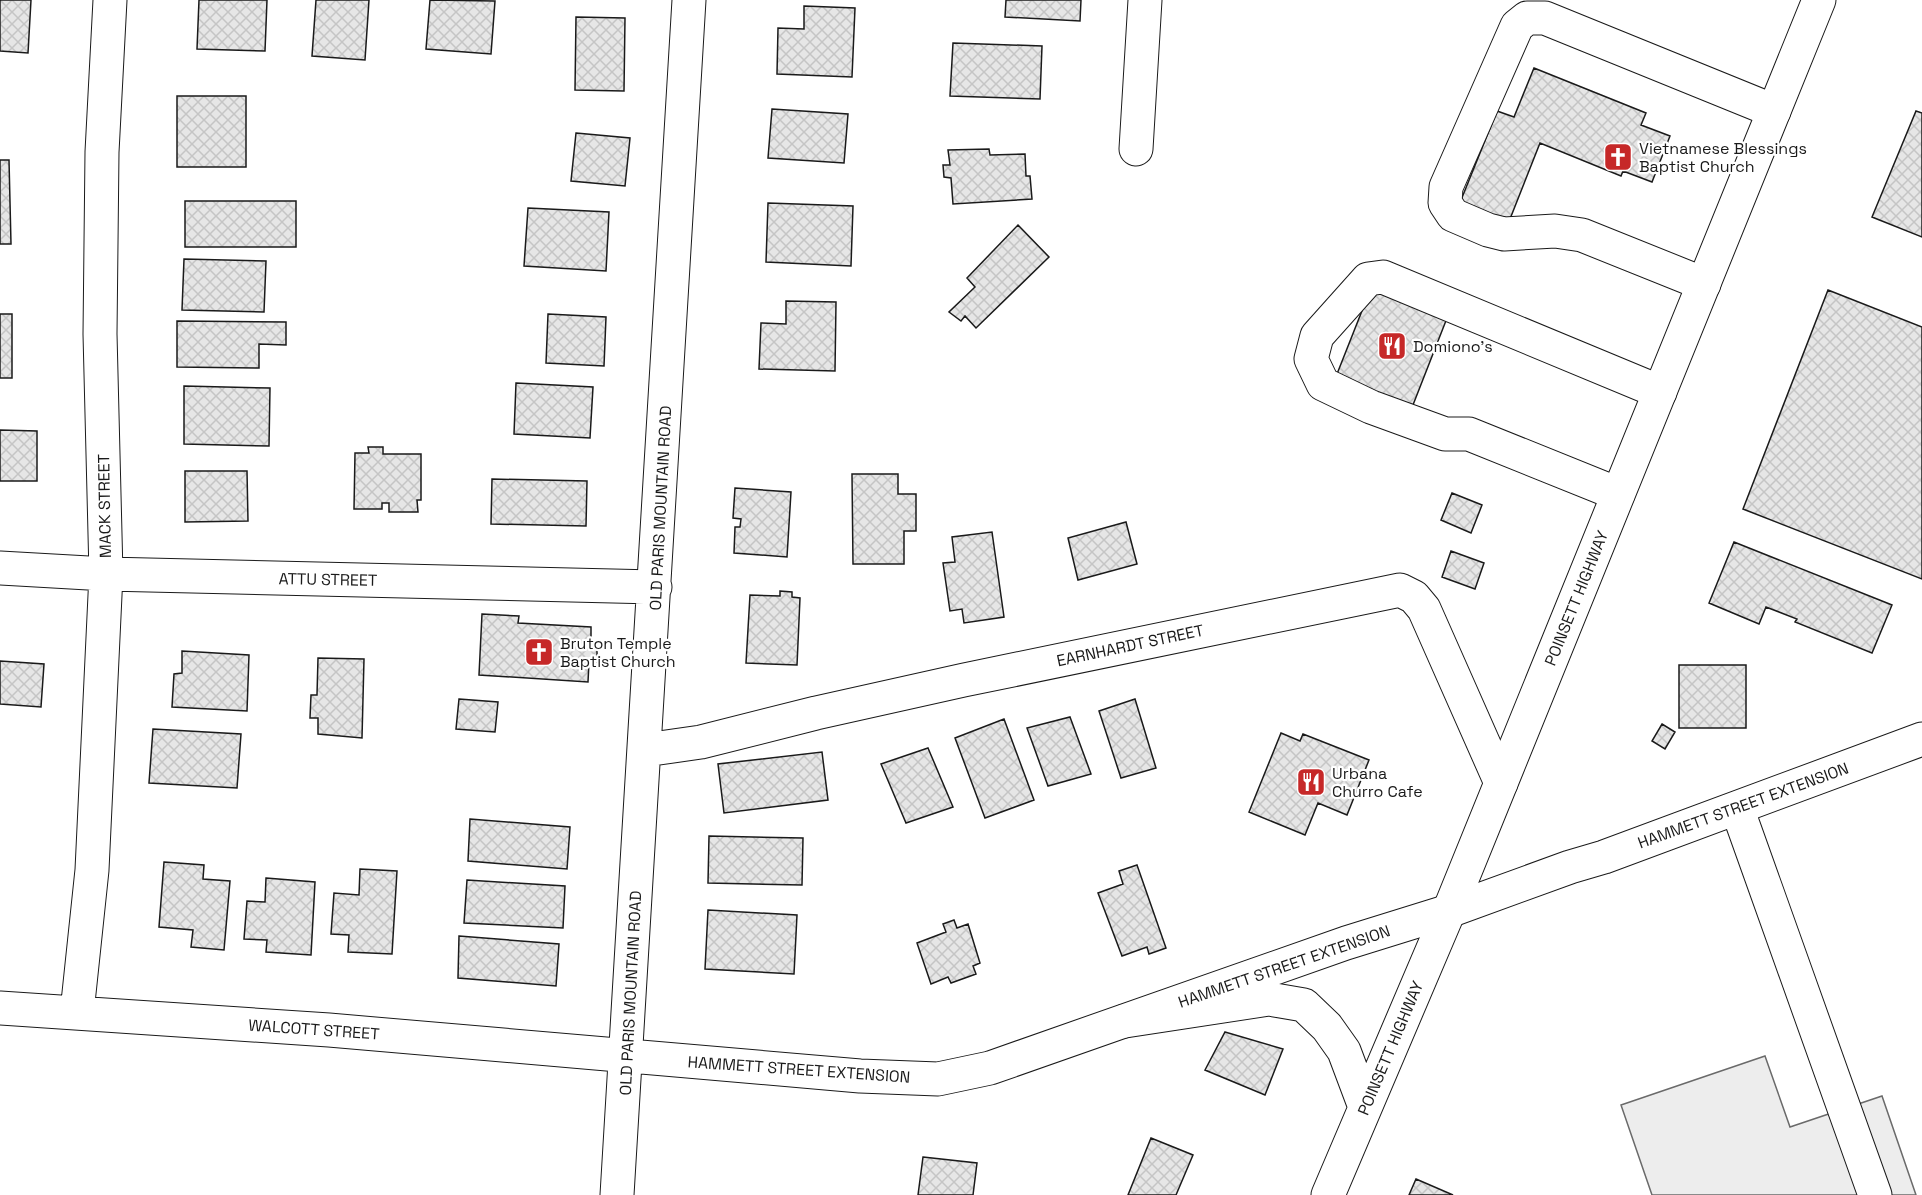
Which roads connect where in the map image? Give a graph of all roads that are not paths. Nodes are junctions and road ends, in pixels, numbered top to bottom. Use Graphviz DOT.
graph roads {
  1 [pos="110,0"];
  2 [pos="689,0"];
  3 [pos="1145,0"];
  4 [pos="1819,0"];
  5 [pos="1774,111"];
  6 [pos="1136,149"];
  7 [pos="1704,284"];
  8 [pos="1660,392"];
  9 [pos="1618,494"];
  10 [pos="0,568"];
  11 [pos="106,574"];
  12 [pos="655,586"];
  13 [pos="1922,739"];
  14 [pos="645,750"];
  15 [pos="1501,783"];
  16 [pos="1737,808"];
  17 [pos="1449,911"];
  18 [pos="0,1008"];
  19 [pos="77,1012"];
  20 [pos="1125,1021"];
  21 [pos="627,1056"];
  22 [pos="1365,1107"];
  23 [pos="617,1195"];
  24 [pos="1328,1195"];
  25 [pos="1875,1195"];
  1 -- 11 [label="main road, MACK STREET"];
  2 -- 12 [label="main road, OLD PARIS MOUNTAIN ROAD"];
  3 -- 6 [label="main road"];
  4 -- 5 [label="main road, POINSETT HIGHWAY"];
  5 -- 7 [label="main road, POINSETT HIGHWAY"];
  5 -- 7 [label="main road"];
  7 -- 8 [label="main road, POINSETT HIGHWAY"];
  8 -- 9 [label="main road, POINSETT HIGHWAY"];
  8 -- 9 [label="main road"];
  9 -- 15 [label="main road, POINSETT HIGHWAY"];
  10 -- 11 [label="main road, ATTU STREET"];
  11 -- 12 [label="main road, ATTU STREET"];
  11 -- 19 [label="main road, MACK STREET"];
  12 -- 14 [label="main road, OLD PARIS MOUNTAIN ROAD"];
  13 -- 16 [label="main road, HAMMETT STREET EXTENSION"];
  14 -- 15 [label="main road, EARNHARDT STREET"];
  14 -- 21 [label="main road, OLD PARIS MOUNTAIN ROAD"];
  15 -- 17 [label="main road, POINSETT HIGHWAY"];
  16 -- 17 [label="main road, HAMMETT STREET EXTENSION"];
  16 -- 25 [label="main road"];
  17 -- 20 [label="main road, HAMMETT STREET EXTENSION"];
  17 -- 22 [label="main road, POINSETT HIGHWAY"];
  18 -- 19 [label="main road, WALCOTT STREET"];
  19 -- 21 [label="main road, WALCOTT STREET"];
  20 -- 21 [label="main road, HAMMETT STREET EXTENSION"];
  20 -- 22 [label="main road"];
  21 -- 23 [label="main road, OLD PARIS MOUNTAIN ROAD"];
  22 -- 24 [label="main road, POINSETT HIGHWAY"];
}
